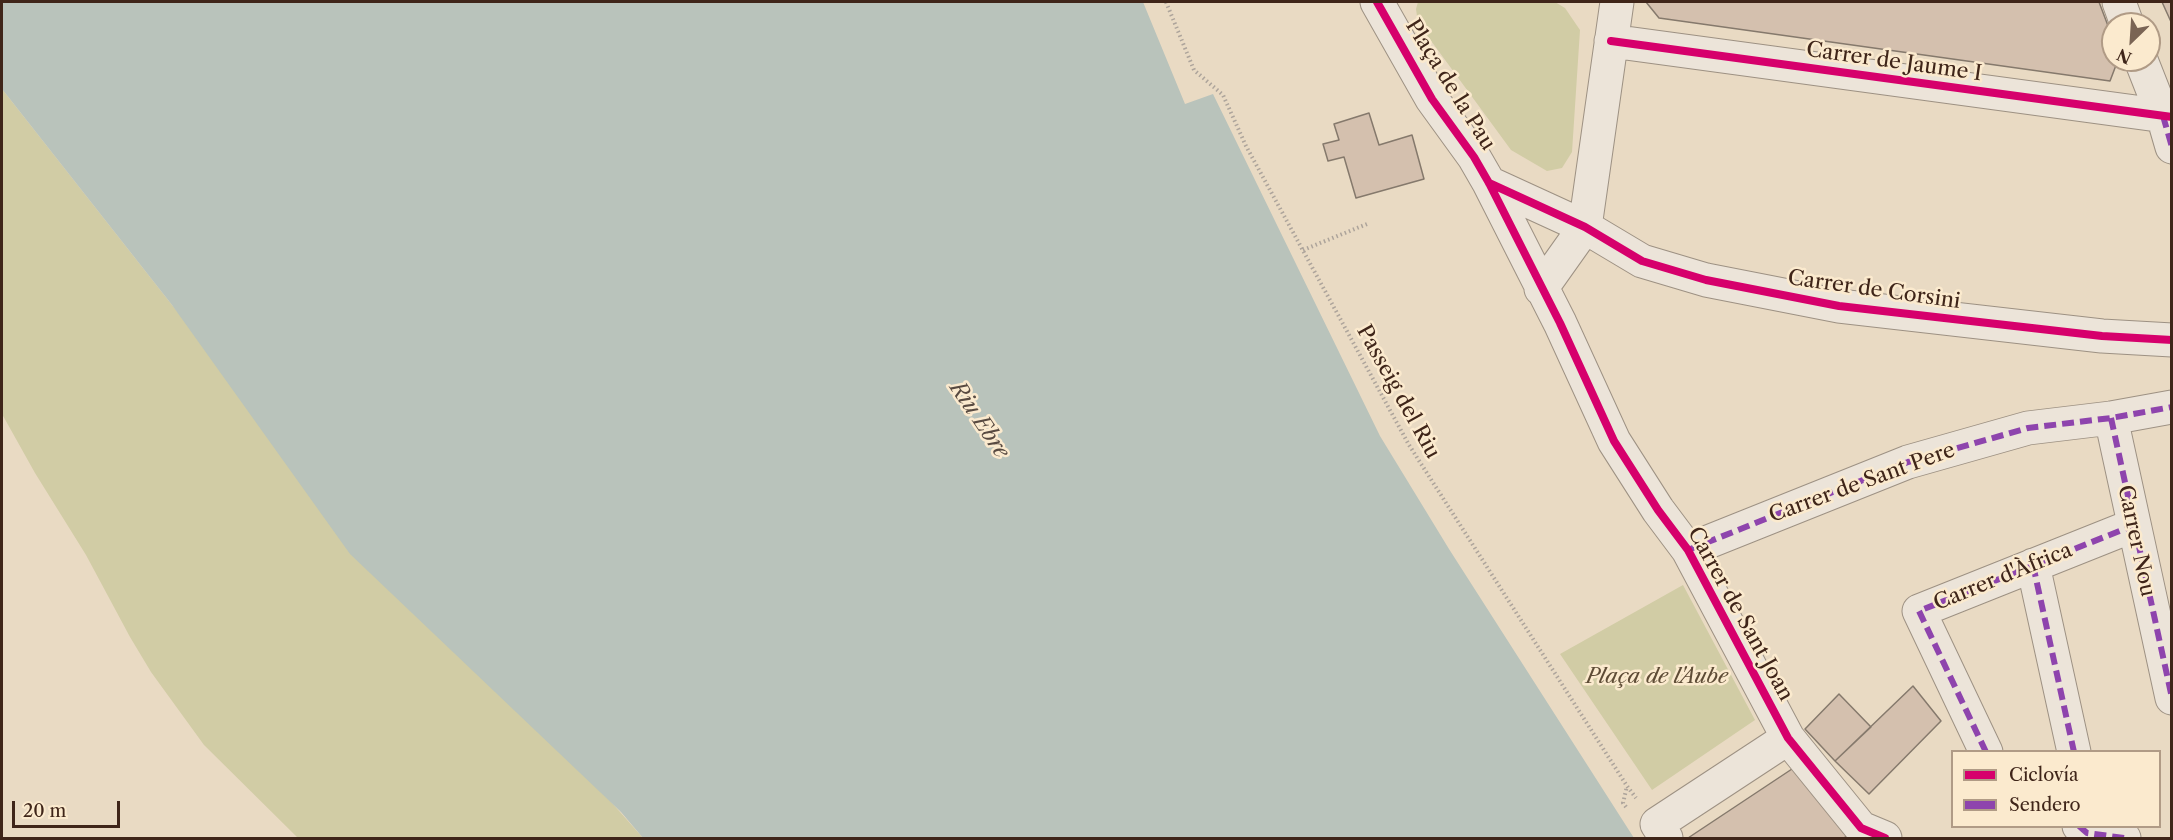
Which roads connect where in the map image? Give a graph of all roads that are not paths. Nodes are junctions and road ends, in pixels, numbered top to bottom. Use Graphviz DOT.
graph roads {
  1 [pos="1617,2"];
  2 [pos="1380,3"];
  3 [pos="1611,41"];
  4 [pos="2146,72"];
  5 [pos="2169,127"];
  6 [pos="1489,183"];
  7 [pos="1585,227"];
  8 [pos="1541,289"];
  9 [pos="2172,340"];
  10 [pos="2172,407"];
  11 [pos="2110,418"];
  12 [pos="2132,526"];
  13 [pos="1688,550"];
  14 [pos="2033,565"];
  15 [pos="2172,698"];
  16 [pos="1788,738"];
  17 [pos="1985,750"];
  18 [pos="2074,750"];
  19 [pos="2081,828"];
  20 [pos="1871,835"];
  21 [pos="1666,838"];
  22 [pos="2124,838"];
  1 -- 3 [label="street"];
  2 -- 6 [label="street, Plaça de la Pau"];
  3 -- 5 [label="street, Carrer de Jaume I"];
  3 -- 7 [label="street"];
  4 -- 5 [label="street"];
  6 -- 7 [label="street, Plaça de la Pau"];
  6 -- 8 [label="street, Plaça de la Pau"];
  7 -- 8 [label="street"];
  7 -- 9 [label="street, Carrer de Corsini"];
  8 -- 13 [label="street, Carrer de Sant Joan"];
  10 -- 11 [label="street, Carrer de Sant Pere"];
  11 -- 12 [label="street, Carrer Nou"];
  11 -- 13 [label="street, Carrer de Sant Pere"];
  12 -- 14 [label="street, Carrer d'Àfrica"];
  12 -- 15 [label="street, Carrer Nou"];
  13 -- 16 [label="street, Carrer de Sant Joan"];
  14 -- 17 [label="street, Carrer d'Àfrica"];
  14 -- 18 [label="street"];
  16 -- 20 [label="street, Carrer de Sant Joan"];
  16 -- 21 [label="street"];
  19 -- 22 [label="street"];
}
